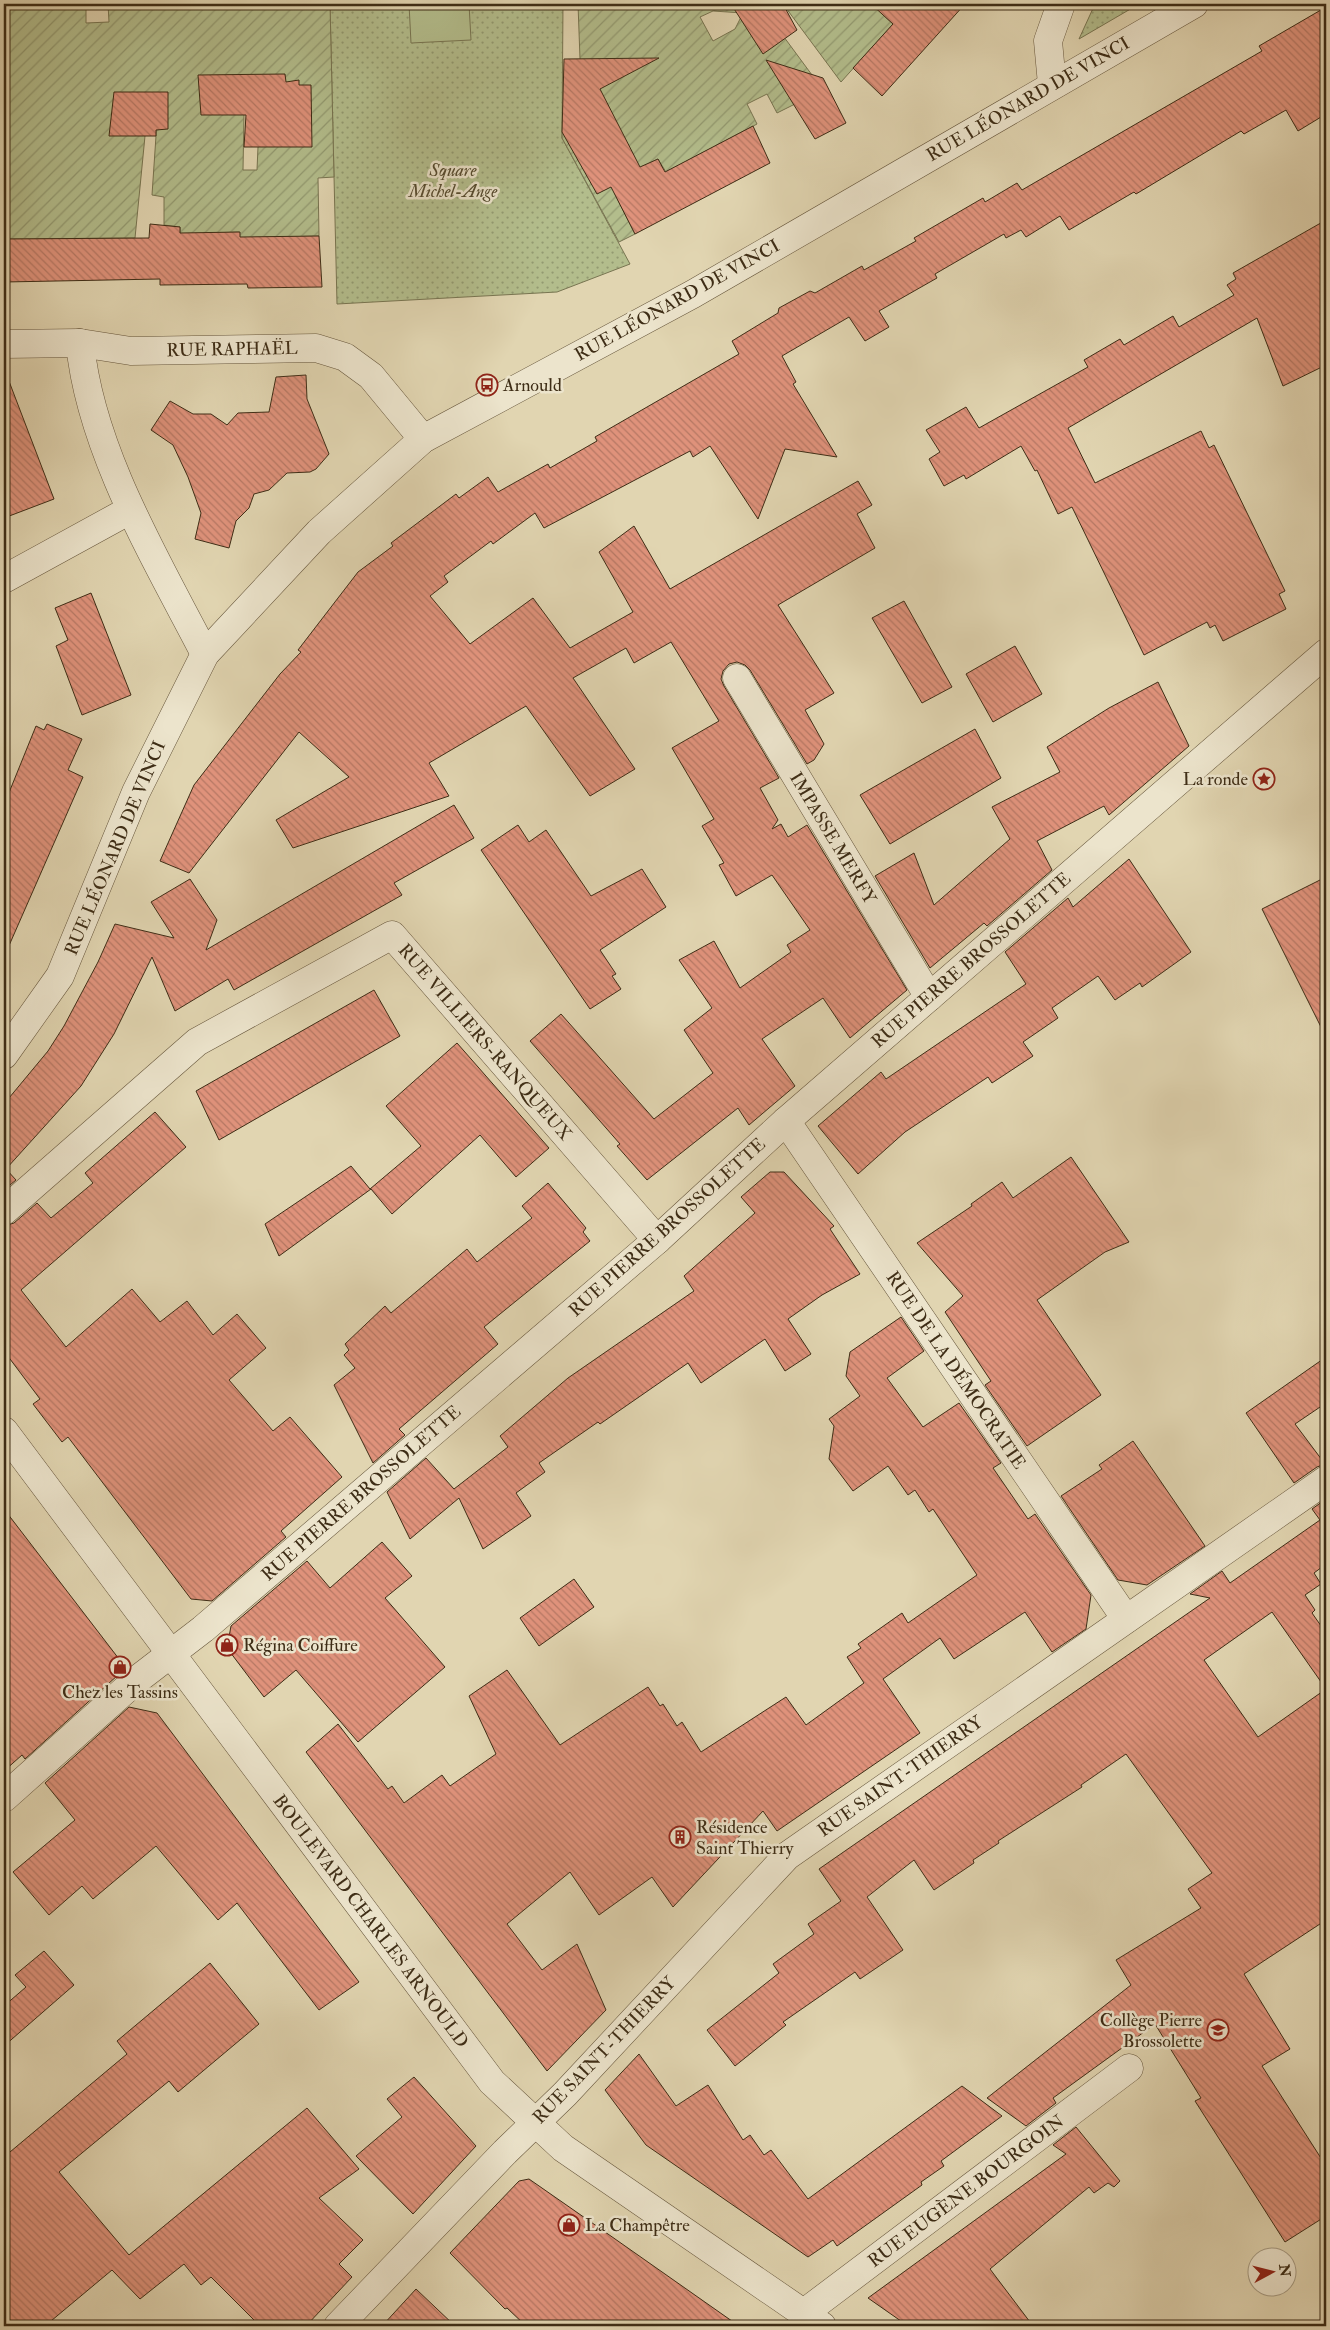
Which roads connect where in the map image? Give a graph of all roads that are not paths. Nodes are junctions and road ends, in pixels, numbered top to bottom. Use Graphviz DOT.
graph roads {
  1 [pos="1061,4"];
  2 [pos="1194,4"];
  3 [pos="1052,84"];
  4 [pos="80,343"];
  5 [pos="4,344"];
  6 [pos="423,439"];
  7 [pos="130,510"];
  8 [pos="4,578"];
  9 [pos="1326,653"];
  10 [pos="205,654"];
  11 [pos="737,678"];
  12 [pos="928,997"];
  13 [pos="4,1055"];
  14 [pos="786,1121"];
  15 [pos="4,1212"];
  16 [pos="657,1240"];
  17 [pos="4,1431"];
  18 [pos="1326,1480"];
  19 [pos="1126,1619"];
  20 [pos="170,1654"];
  21 [pos="4,1798"];
  22 [pos="1129,2068"];
  23 [pos="535,2123"];
  24 [pos="813,2320"];
  25 [pos="338,2326"];
  1 -- 3 [label="street"];
  2 -- 3 [label="street, RUE LÉONARD DE VINCI"];
  3 -- 6 [label="street, RUE LÉONARD DE VINCI"];
  4 -- 5 [label="street, RUE RAPHAËL"];
  4 -- 6 [label="street, RUE RAPHAËL"];
  4 -- 7 [label="street"];
  6 -- 10 [label="street, RUE LÉONARD DE VINCI"];
  7 -- 8 [label="street"];
  7 -- 10 [label="street"];
  9 -- 12 [label="street, RUE PIERRE BROSSOLETTE"];
  10 -- 13 [label="street, RUE LÉONARD DE VINCI"];
  11 -- 12 [label="street, IMPASSE MERFY"];
  12 -- 14 [label="street, RUE PIERRE BROSSOLETTE"];
  14 -- 16 [label="street, RUE PIERRE BROSSOLETTE"];
  14 -- 19 [label="street, RUE DE LA DÉMOCRATIE"];
  15 -- 16 [label="street, RUE VILLIERS-RANQUEUX"];
  16 -- 20 [label="street, RUE PIERRE BROSSOLETTE"];
  17 -- 20 [label="street, BOULEVARD CHARLES ARNOULD"];
  18 -- 19 [label="street, RUE SAINT-THIERRY"];
  19 -- 23 [label="street, RUE SAINT-THIERRY"];
  20 -- 21 [label="street, RUE PIERRE BROSSOLETTE"];
  20 -- 23 [label="street, BOULEVARD CHARLES ARNOULD"];
  22 -- 24 [label="street, RUE EUGÈNE BOURGOIN"];
  23 -- 24 [label="street, BOULEVARD CHARLES ARNOULD"];
  23 -- 25 [label="street, RUE SAINT-THIERRY"];
}
